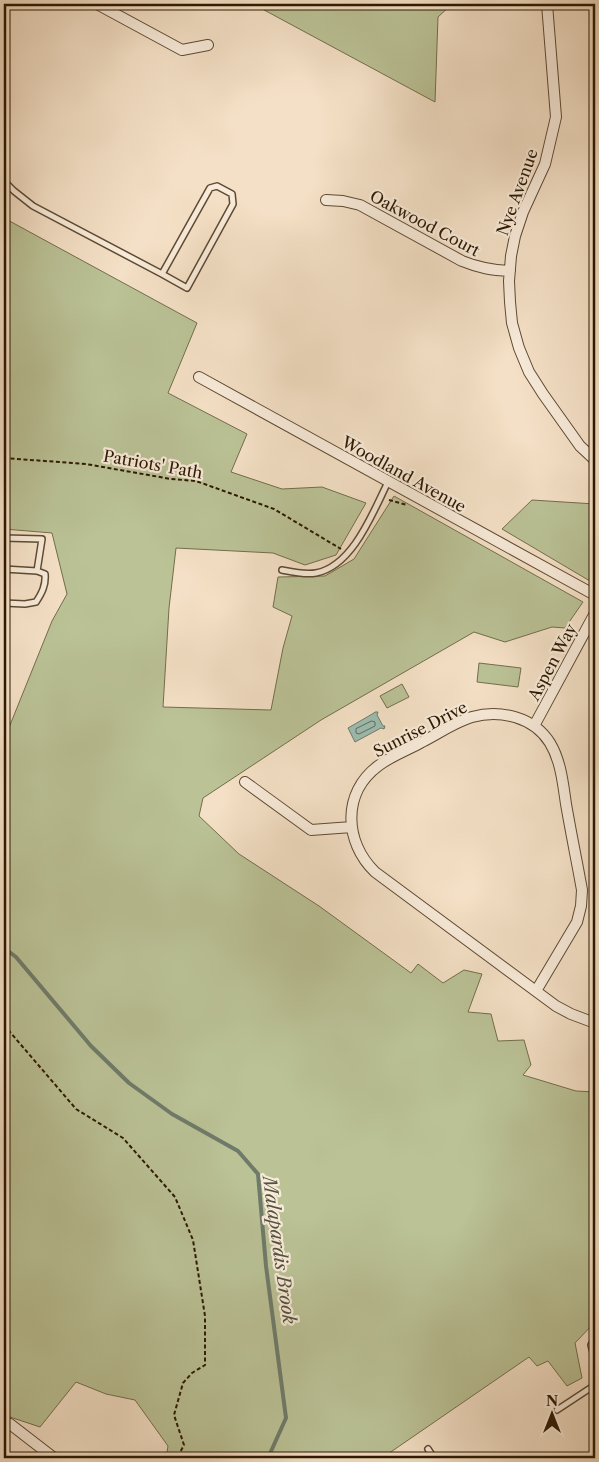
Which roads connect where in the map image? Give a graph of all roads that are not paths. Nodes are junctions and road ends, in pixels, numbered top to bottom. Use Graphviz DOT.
graph roads {
  1 [pos="97,4"];
  2 [pos="547,4"];
  3 [pos="208,45"];
  4 [pos="4,181"];
  5 [pos="326,200"];
  6 [pos="510,271"];
  7 [pos="162,274"];
  8 [pos="199,377"];
  9 [pos="595,460"];
  10 [pos="388,482"];
  11 [pos="4,538"];
  12 [pos="4,570"];
  13 [pos="282,570"];
  14 [pos="36,571"];
  15 [pos="595,595"];
  16 [pos="4,603"];
  17 [pos="595,613"];
  18 [pos="534,726"];
  19 [pos="245,782"];
  20 [pos="352,827"];
  21 [pos="536,991"];
  22 [pos="594,1021"];
  23 [pos="595,1337"];
  24 [pos="595,1360"];
  25 [pos="595,1385"];
  26 [pos="557,1410"];
  27 [pos="4,1422"];
  28 [pos="428,1450"];
  29 [pos="54,1458"];
  30 [pos="434,1458"];
  1 -- 3 [label="street"];
  2 -- 6 [label="street, Nye Avenue"];
  4 -- 7 [label="lane"];
  5 -- 6 [label="street, Oakwood Court"];
  6 -- 9 [label="street, Nye Avenue"];
  7 -- 7 [label="lane"];
  8 -- 10 [label="street, Woodland Avenue"];
  10 -- 13 [label="lane"];
  10 -- 15 [label="street, Woodland Avenue"];
  11 -- 14 [label="lane"];
  12 -- 14 [label="lane"];
  14 -- 16 [label="lane"];
  17 -- 18 [label="street, Aspen Way"];
  18 -- 20 [label="street, Sunrise Drive"];
  18 -- 21 [label="street, Sunrise Drive"];
  19 -- 20 [label="street"];
  20 -- 21 [label="street, Sunrise Drive"];
  21 -- 22 [label="street, Sunrise Drive"];
  23 -- 24 [label="lane"];
  25 -- 26 [label="lane"];
  27 -- 29 [label="street"];
  28 -- 30 [label="lane"];
}
